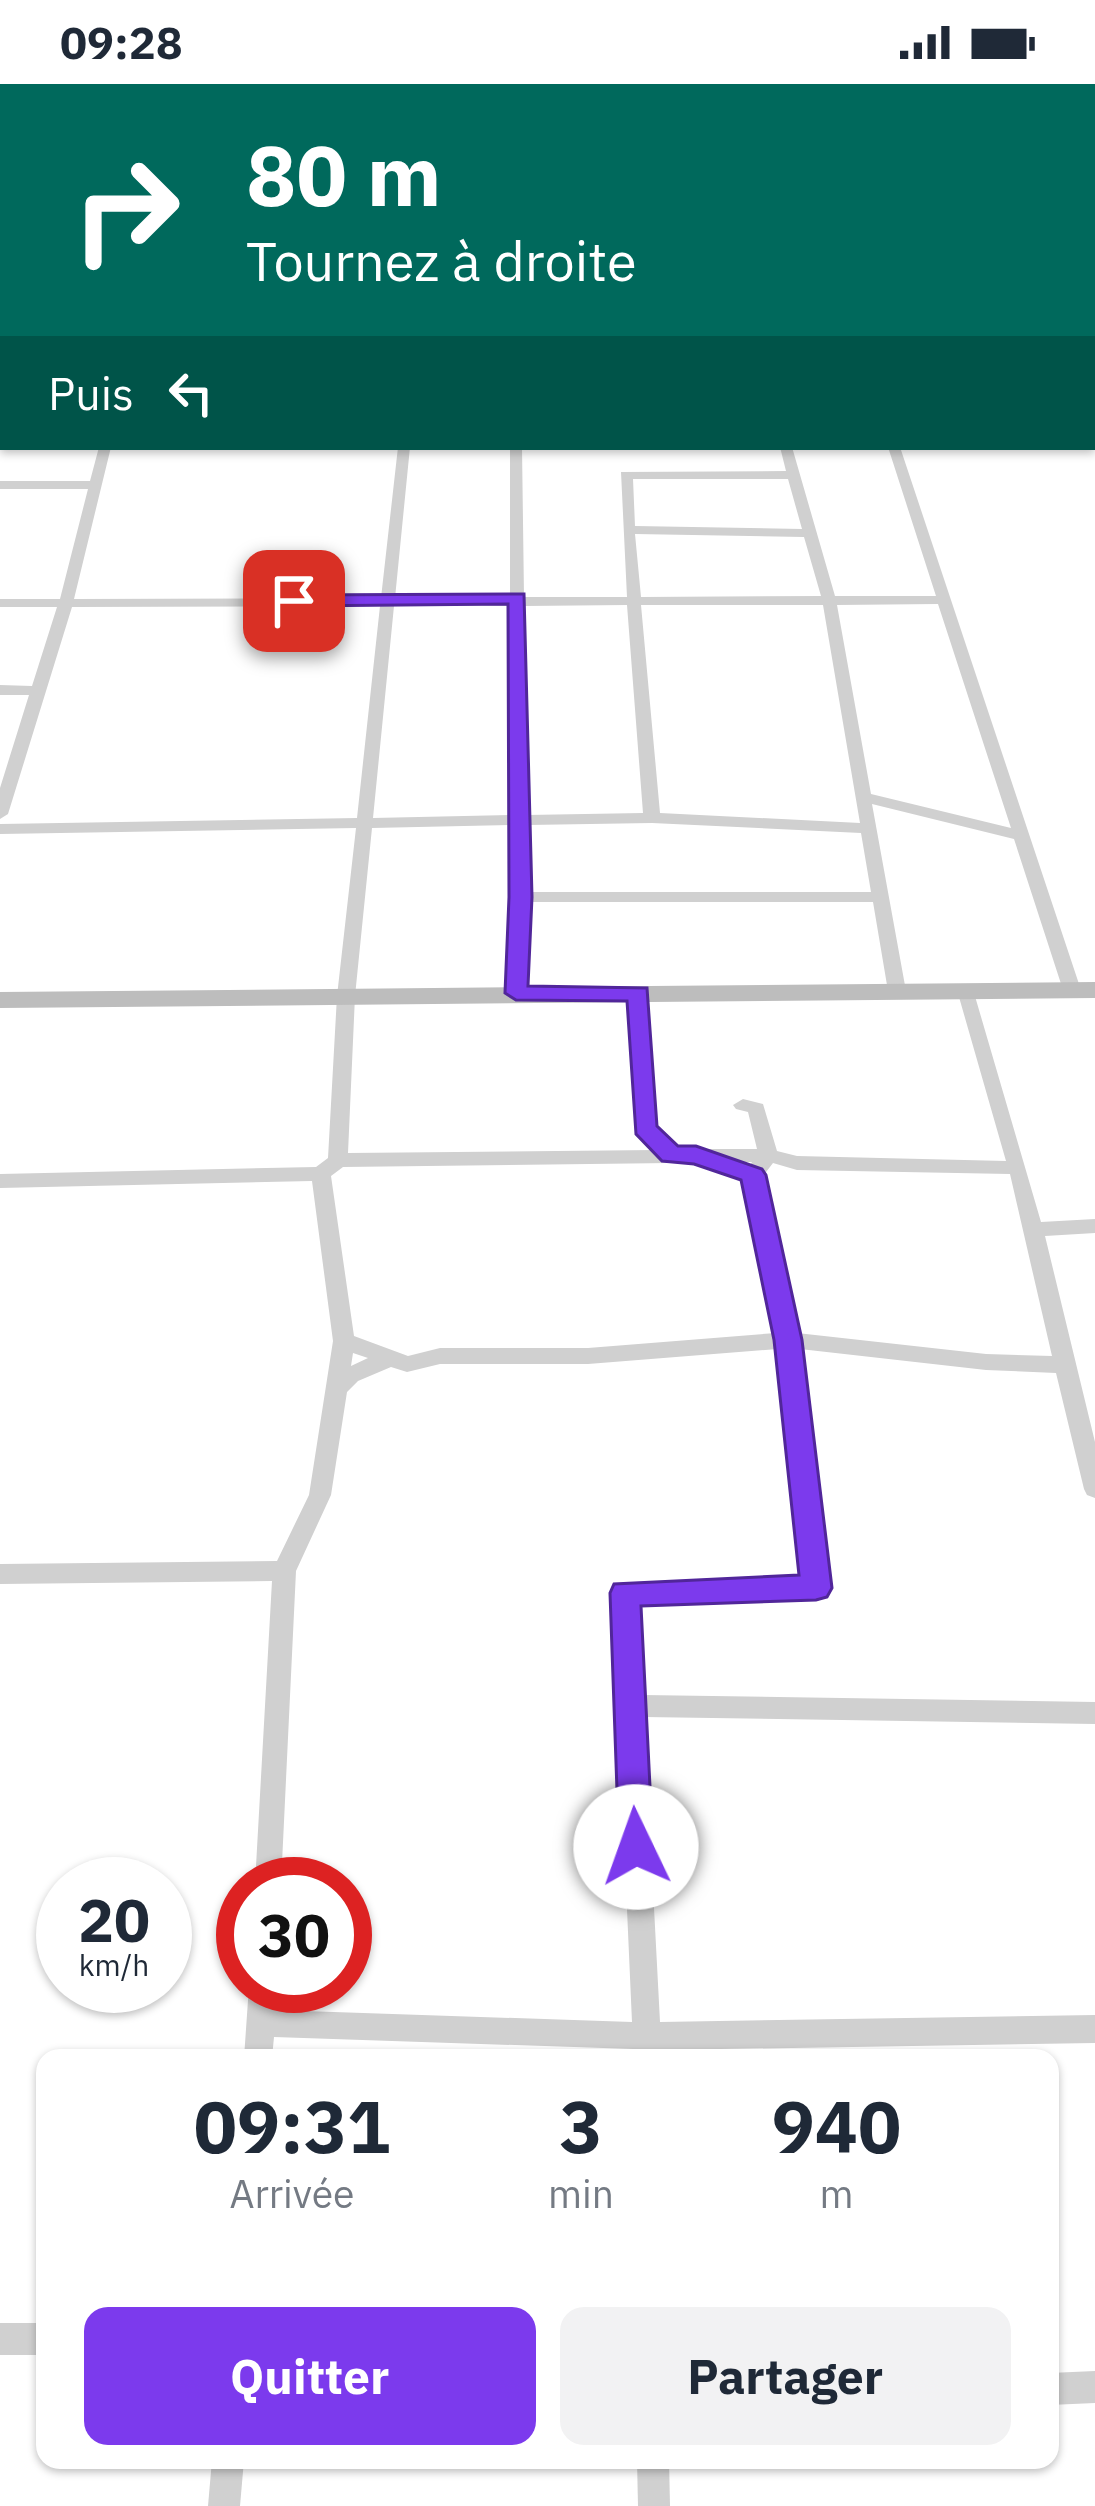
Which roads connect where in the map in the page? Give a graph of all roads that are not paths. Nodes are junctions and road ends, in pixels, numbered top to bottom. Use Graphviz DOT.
graph roads {
  1 [pos="104,450"];
  2 [pos="404,450"];
  3 [pos="516,450"];
  4 [pos="787,450"];
  5 [pos="896,450"];
  6 [pos="792,475"];
  7 [pos="0,485"];
  8 [pos="96,485"];
  9 [pos="628,530"];
  10 [pos="811,533"];
  11 [pos="518,598"];
  12 [pos="631,599"];
  13 [pos="385,600"];
  14 [pos="945,600"];
  15 [pos="829,601"];
  16 [pos="66,602"];
  17 [pos="0,603"];
  18 [pos="0,690"];
  19 [pos="37,691"];
  20 [pos="861,796"];
  21 [pos="0,814"];
  22 [pos="652,818"];
  23 [pos="368,820"];
  24 [pos="519,821"];
  25 [pos="866,828"];
  26 [pos="0,829"];
  27 [pos="1019,836"];
  28 [pos="520,897"];
  29 [pos="880,897"];
  30 [pos="966,990"];
  31 [pos="1084,990"];
  32 [pos="897,991"];
  33 [pos="516,993"];
  34 [pos="638,994"];
  35 [pos="346,996"];
  36 [pos="0,1000"];
  37 [pos="743,1105"];
  38 [pos="645,1128"];
  39 [pos="671,1155"];
  40 [pos="632,1157"];
  41 [pos="796,1163"];
  42 [pos="330,1167"];
  43 [pos="1018,1168"];
  44 [pos="758,1172"];
  45 [pos="0,1181"];
  46 [pos="1095,1226"];
  47 [pos="1033,1230"];
  48 [pos="788,1340"];
  49 [pos="344,1341"];
  50 [pos="390,1358"];
  51 [pos="1065,1364"];
  52 [pos="337,1389"];
  53 [pos="1095,1490"];
  54 [pos="284,1571"];
  55 [pos="0,1574"];
  56 [pos="628,1706"];
  57 [pos="1095,1713"];
  58 [pos="269,1857"];
  59 [pos="261,2013"];
  60 [pos="261,2023"];
  61 [pos="1095,2029"];
  62 [pos="648,2047"];
  63 [pos="259,2049"];
  64 [pos="0,2339"];
  65 [pos="36,2339"];
  66 [pos="1095,2387"];
  67 [pos="1059,2389"];
  68 [pos="227,2469"];
  69 [pos="653,2469"];
  70 [pos="224,2506"];
  71 [pos="654,2506"];
  1 -- 8 [label="street"];
  2 -- 13 [label="street"];
  3 -- 11 [label="street"];
  4 -- 6 [label="street"];
  5 -- 14 [label="street"];
  6 -- 9 [label="street"];
  6 -- 10 [label="street"];
  7 -- 8 [label="street"];
  8 -- 16 [label="street"];
  9 -- 10 [label="street"];
  9 -- 12 [label="street"];
  10 -- 15 [label="street"];
  11 -- 12 [label="street"];
  11 -- 13 [label="street"];
  11 -- 24 [label="street"];
  12 -- 15 [label="street"];
  12 -- 22 [label="street"];
  13 -- 16 [label="street"];
  13 -- 23 [label="street"];
  14 -- 15 [label="street"];
  14 -- 27 [label="street"];
  15 -- 20 [label="street"];
  16 -- 17 [label="street"];
  16 -- 19 [label="street"];
  18 -- 19 [label="street"];
  19 -- 21 [label="street"];
  20 -- 25 [label="street"];
  20 -- 27 [label="street"];
  22 -- 24 [label="street"];
  22 -- 25 [label="street"];
  23 -- 24 [label="street"];
  23 -- 26 [label="street"];
  23 -- 35 [label="street"];
  24 -- 28 [label="street"];
  25 -- 29 [label="street"];
  27 -- 31 [label="street"];
  28 -- 29 [label="street"];
  28 -- 33 [label="street"];
  29 -- 32 [label="street"];
  30 -- 31 [label="main road"];
  30 -- 32 [label="main road"];
  30 -- 43 [label="street"];
  32 -- 34 [label="main road"];
  33 -- 34 [label="main road"];
  33 -- 35 [label="main road"];
  34 -- 38 [label="street"];
  35 -- 36 [label="main road"];
  35 -- 42 [label="street"];
  37 -- 44 [label="street"];
  38 -- 39 [label="street"];
  38 -- 40 [label="street"];
  39 -- 40 [label="street"];
  39 -- 44 [label="street"];
  40 -- 42 [label="street"];
  41 -- 43 [label="street"];
  41 -- 44 [label="street"];
  41 -- 44 [label="street"];
  42 -- 45 [label="street"];
  42 -- 49 [label="street"];
  43 -- 47 [label="street"];
  44 -- 48 [label="street"];
  46 -- 47 [label="street"];
  47 -- 51 [label="street"];
  48 -- 50 [label="street"];
  48 -- 51 [label="street"];
  48 -- 56 [label="street"];
  49 -- 50 [label="street"];
  49 -- 52 [label="street"];
  50 -- 52 [label="street"];
  51 -- 53 [label="street"];
  52 -- 54 [label="street"];
  54 -- 55 [label="street"];
  54 -- 58 [label="street"];
  56 -- 57 [label="street"];
  56 -- 62 [label="street"];
  59 -- 60 [label="street"];
  60 -- 62 [label="street"];
  60 -- 63 [label="street"];
  61 -- 62 [label="street"];
  64 -- 65 [label="street"];
  66 -- 67 [label="street"];
  68 -- 70 [label="street"];
  69 -- 71 [label="street"];
}
